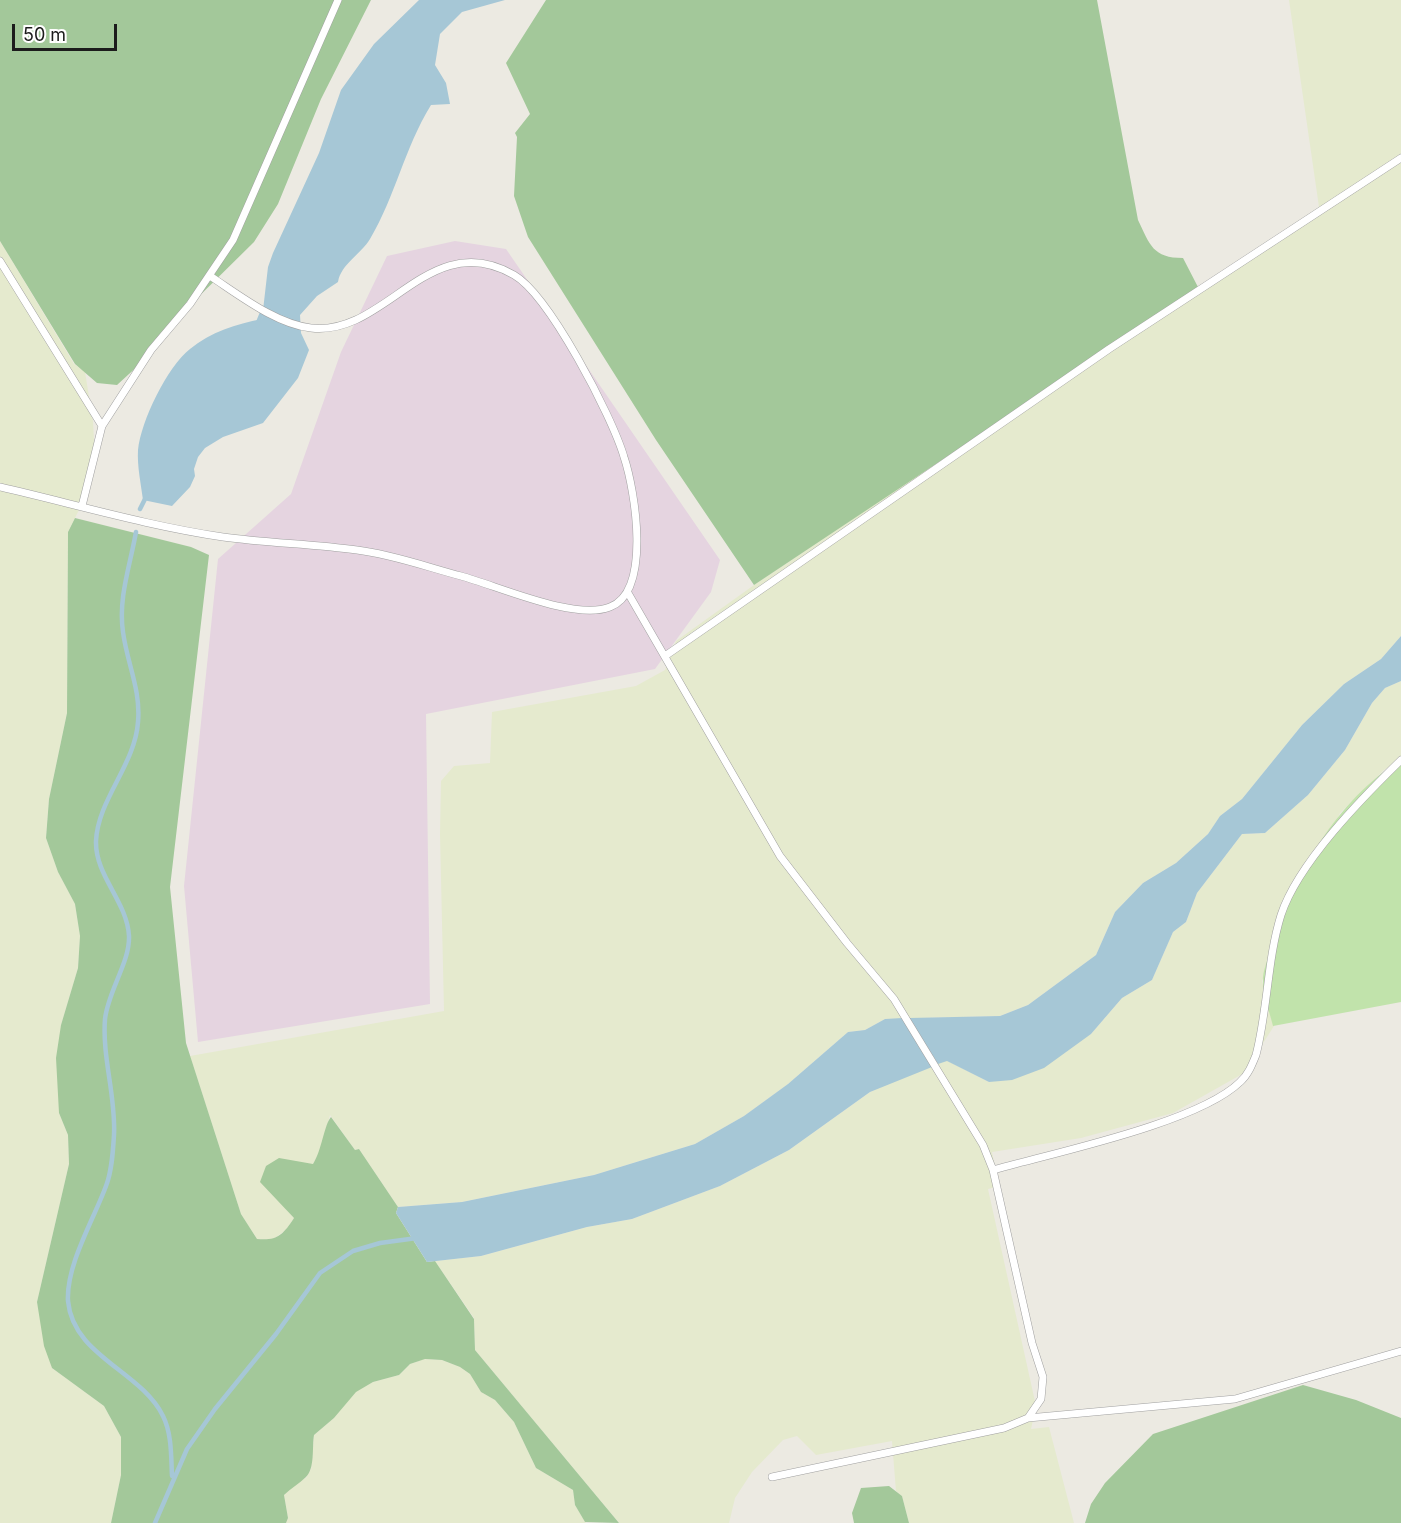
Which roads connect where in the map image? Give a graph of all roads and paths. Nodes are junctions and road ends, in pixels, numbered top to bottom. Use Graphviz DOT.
graph roads {
  1 [pos="338,0"];
  2 [pos="1401,158"];
  3 [pos="0,261"];
  4 [pos="210,276"];
  5 [pos="102,426"];
  6 [pos="0,487"];
  7 [pos="82,506"];
  8 [pos="628,593"];
  9 [pos="664,656"];
  10 [pos="1401,760"];
  11 [pos="993,1170"];
  12 [pos="1401,1351"];
  13 [pos="1028,1418"];
  14 [pos="772,1477"];
  1 -- 4 [label="lane"];
  2 -- 9 [label="lane"];
  3 -- 5 [label="lane"];
  4 -- 5 [label="lane"];
  4 -- 8 [label="lane"];
  5 -- 7 [label="lane"];
  6 -- 7 [label="lane"];
  7 -- 8 [label="lane"];
  8 -- 9 [label="lane"];
  9 -- 11 [label="lane"];
  10 -- 11 [label="lane"];
  11 -- 13 [label="lane"];
  12 -- 13 [label="lane"];
  13 -- 14 [label="lane"];
}
